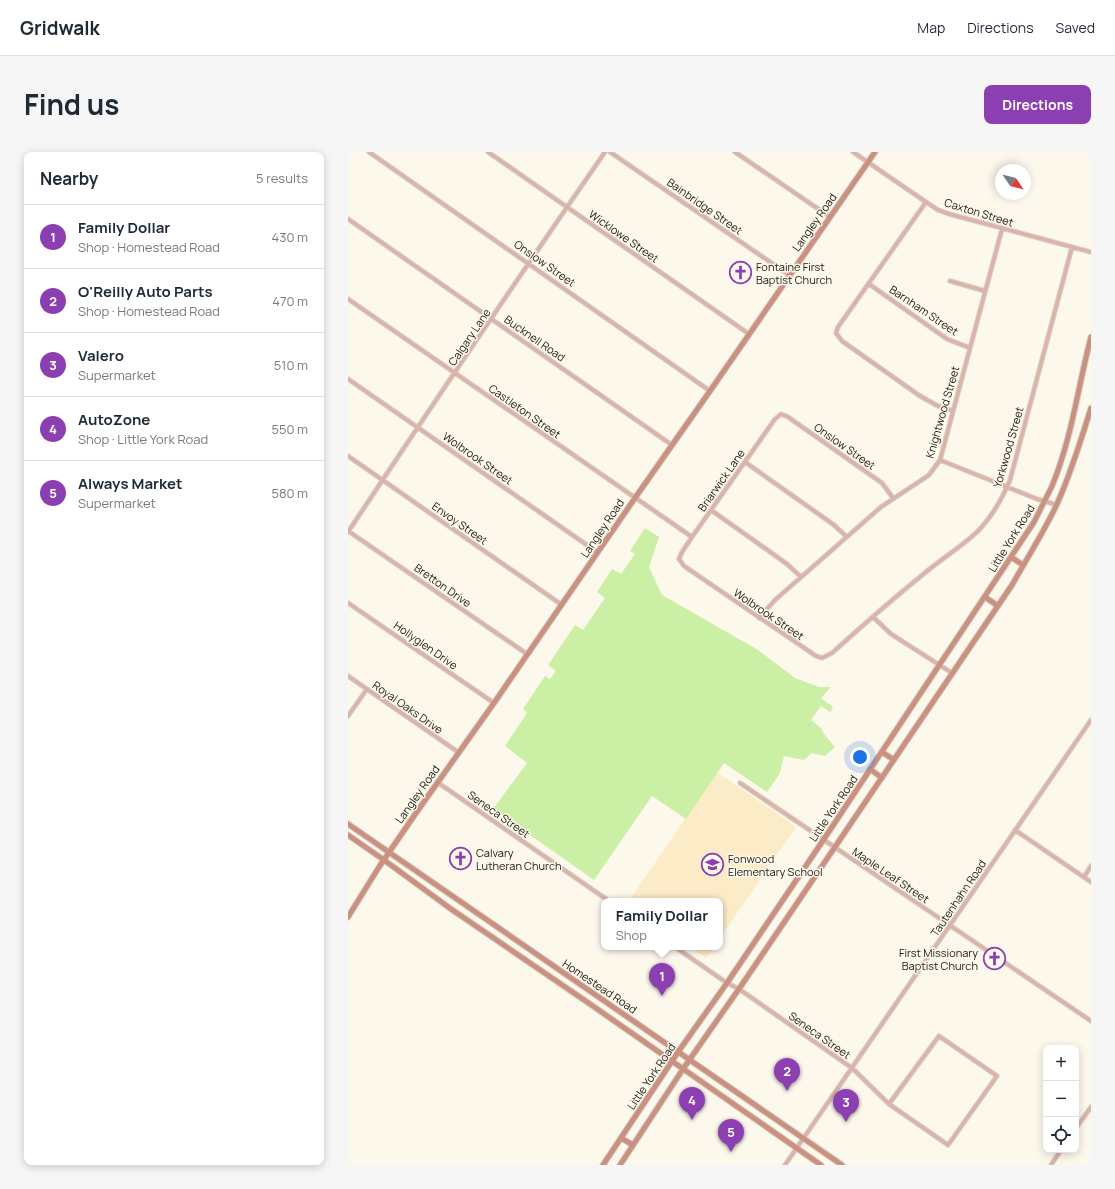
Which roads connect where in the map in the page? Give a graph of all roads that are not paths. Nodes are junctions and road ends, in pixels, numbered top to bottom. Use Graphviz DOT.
graph roads {
  1 [pos="369,152"];
  2 [pos="488,152"];
  3 [pos="605,152"];
  4 [pos="610,152"];
  5 [pos="736,152"];
  6 [pos="854,152"];
  7 [pos="875,152"];
  8 [pos="868,162"];
  9 [pos="926,202"];
  10 [pos="567,207"];
  11 [pos="830,217"];
  12 [pos="348,219"];
  13 [pos="1002,229"];
  14 [pos="1072,247"];
  15 [pos="1091,252"];
  16 [pos="529,263"];
  17 [pos="789,275"];
  18 [pos="950,281"];
  19 [pos="869,284"];
  20 [pos="985,292"];
  21 [pos="348,299"];
  22 [pos="492,318"];
  23 [pos="749,334"];
  24 [pos="1091,337"];
  25 [pos="970,348"];
  26 [pos="455,373"];
  27 [pos="348,379"];
  28 [pos="710,391"];
  29 [pos="1091,408"];
  30 [pos="953,411"];
  31 [pos="781,414"];
  32 [pos="417,427"];
  33 [pos="672,444"];
  34 [pos="348,456"];
  35 [pos="940,460"];
  36 [pos="745,462"];
  37 [pos="383,480"];
  38 [pos="1007,487"];
  39 [pos="635,498"];
  40 [pos="893,498"];
  41 [pos="1044,501"];
  42 [pos="1057,505"];
  43 [pos="711,510"];
  44 [pos="348,531"];
  45 [pos="692,537"];
  46 [pos="847,537"];
  47 [pos="597,552"];
  48 [pos="1011,557"];
  49 [pos="679,560"];
  50 [pos="1023,565"];
  51 [pos="801,577"];
  52 [pos="985,597"];
  53 [pos="348,602"];
  54 [pos="562,605"];
  55 [pos="998,606"];
  56 [pos="873,617"];
  57 [pos="759,618"];
  58 [pos="527,654"];
  59 [pos="812,654"];
  60 [pos="940,665"];
  61 [pos="952,673"];
  62 [pos="348,676"];
  63 [pos="367,689"];
  64 [pos="494,703"];
  65 [pos="348,716"];
  66 [pos="1091,720"];
  67 [pos="458,752"];
  68 [pos="882,752"];
  69 [pos="894,760"];
  70 [pos="870,769"];
  71 [pos="882,778"];
  72 [pos="437,782"];
  73 [pos="740,784"];
  74 [pos="348,824"];
  75 [pos="1015,830"];
  76 [pos="348,836"];
  77 [pos="824,839"];
  78 [pos="835,848"];
  79 [pos="389,852"];
  80 [pos="384,860"];
  81 [pos="1091,866"];
  82 [pos="1084,877"];
  83 [pos="1091,882"];
  84 [pos="605,898"];
  85 [pos="456,899"];
  86 [pos="451,909"];
  87 [pos="348,917"];
  88 [pos="950,925"];
  89 [pos="679,950"];
  90 [pos="727,983"];
  91 [pos="739,989"];
  92 [pos="596,996"];
  93 [pos="590,1004"];
  94 [pos="1091,1021"];
  95 [pos="678,1052"];
  96 [pos="690,1060"];
  97 [pos="672,1061"];
  98 [pos="852,1068"];
  99 [pos="683,1069"];
  100 [pos="889,1104"];
  101 [pos="1091,1107"];
  102 [pos="1079,1124"];
  103 [pos="621,1138"];
  104 [pos="803,1139"];
  105 [pos="632,1146"];
  106 [pos="797,1148"];
  107 [pos="1059,1153"];
  108 [pos="603,1165"];
  109 [pos="620,1165"];
  110 [pos="785,1165"];
  111 [pos="821,1165"];
  112 [pos="842,1165"];
  113 [pos="1051,1165"];
  1 -- 16 [label="street, Onslow Street"];
  2 -- 10 [label="street, Wicklowe Street"];
  3 -- 10 [label="street, Calgary Lane"];
  4 -- 17 [label="street, Bainbridge Street"];
  5 -- 11 [label="street"];
  6 -- 8 [label="street, Caxton Street"];
  7 -- 8 [label="main road, Langley Road"];
  8 -- 9 [label="street, Caxton Street"];
  8 -- 11 [label="main road, Langley Road"];
  9 -- 13 [label="street, Caxton Street"];
  9 -- 19 [label="street"];
  10 -- 16 [label="street, Calgary Lane"];
  10 -- 23 [label="street, Wicklowe Street"];
  11 -- 17 [label="main road, Langley Road"];
  12 -- 22 [label="street, Bucknell Road"];
  13 -- 14 [label="street, Caxton Street"];
  13 -- 20 [label="street, Knightwood Street"];
  14 -- 15 [label="street, Caxton Street"];
  14 -- 38 [label="street, Yorkwood Street"];
  16 -- 22 [label="street, Calgary Lane"];
  16 -- 28 [label="street, Onslow Street"];
  17 -- 23 [label="main road, Langley Road"];
  18 -- 20 [label="street"];
  19 -- 25 [label="street, Barnham Street"];
  19 -- 30 [label="street"];
  20 -- 25 [label="street, Knightwood Street"];
  21 -- 26 [label="street, Castleton Street"];
  22 -- 26 [label="street, Calgary Lane"];
  22 -- 33 [label="street, Bucknell Road"];
  23 -- 28 [label="main road, Langley Road"];
  24 -- 41 [label="main road, Little York Road"];
  25 -- 30 [label="street, Knightwood Street"];
  26 -- 32 [label="street, Calgary Lane"];
  26 -- 39 [label="street, Castleton Street"];
  27 -- 32 [label="street, Wolbrook Street"];
  28 -- 33 [label="main road, Langley Road"];
  29 -- 42 [label="main road, Little York Road"];
  30 -- 35 [label="street, Knightwood Street"];
  31 -- 36 [label="street, Briarwick Lane"];
  31 -- 40 [label="street, Onslow Street"];
  32 -- 37 [label="street, Calgary Lane"];
  32 -- 47 [label="street, Wolbrook Street"];
  33 -- 39 [label="main road, Langley Road"];
  34 -- 37 [label="street, Envoy Street"];
  35 -- 38 [label="street"];
  35 -- 40 [label="street, Knightwood Street"];
  36 -- 43 [label="street, Briarwick Lane"];
  36 -- 46 [label="street"];
  37 -- 44 [label="street, Calgary Lane"];
  37 -- 54 [label="street, Envoy Street"];
  38 -- 41 [label="street"];
  38 -- 56 [label="street, Yorkwood Street"];
  39 -- 45 [label="street, Castleton Street"];
  39 -- 47 [label="main road, Langley Road"];
  40 -- 46 [label="street, Knightwood Street"];
  41 -- 42 [label="street"];
  41 -- 48 [label="main road, Little York Road"];
  42 -- 50 [label="main road, Little York Road"];
  43 -- 45 [label="street, Briarwick Lane"];
  43 -- 51 [label="street"];
  44 -- 58 [label="street, Bretton Drive"];
  45 -- 49 [label="street, Briarwick Lane"];
  46 -- 51 [label="street, Knightwood Street"];
  47 -- 54 [label="main road, Langley Road"];
  48 -- 50 [label="main road"];
  48 -- 52 [label="main road, Little York Road"];
  49 -- 57 [label="street, Wolbrook Street"];
  50 -- 55 [label="main road, Little York Road"];
  51 -- 57 [label="street, Knightwood Street"];
  52 -- 55 [label="main road"];
  52 -- 60 [label="main road, Little York Road"];
  53 -- 64 [label="street, Hollyglen Drive"];
  54 -- 58 [label="main road, Langley Road"];
  55 -- 61 [label="main road, Little York Road"];
  56 -- 59 [label="street, Yorkwood Street"];
  56 -- 60 [label="street"];
  57 -- 59 [label="street, Wolbrook Street"];
  58 -- 64 [label="main road, Langley Road"];
  60 -- 61 [label="street"];
  60 -- 68 [label="main road, Little York Road"];
  61 -- 69 [label="main road, Little York Road"];
  62 -- 63 [label="street, Royal Oaks Drive"];
  63 -- 65 [label="street"];
  63 -- 67 [label="street, Royal Oaks Drive"];
  64 -- 67 [label="main road, Langley Road"];
  66 -- 75 [label="street, Tautenhahn Road"];
  67 -- 72 [label="main road, Langley Road"];
  68 -- 69 [label="main road"];
  68 -- 70 [label="main road, Little York Road"];
  69 -- 71 [label="main road, Little York Road"];
  70 -- 71 [label="main road"];
  70 -- 77 [label="main road, Little York Road"];
  71 -- 78 [label="main road, Little York Road"];
  72 -- 79 [label="main road, Langley Road"];
  72 -- 84 [label="street, Seneca Street"];
  73 -- 77 [label="street, Maple Leaf Street"];
  74 -- 79 [label="main road, Homestead Road"];
  75 -- 82 [label="street"];
  75 -- 88 [label="street, Tautenhahn Road"];
  76 -- 80 [label="main road, Homestead Road"];
  77 -- 78 [label="street, Maple Leaf Street"];
  77 -- 90 [label="main road, Little York Road"];
  78 -- 88 [label="street, Maple Leaf Street"];
  78 -- 91 [label="main road, Little York Road"];
  79 -- 80 [label="main road, Langley Road"];
  79 -- 85 [label="main road, Homestead Road"];
  80 -- 86 [label="main road, Homestead Road"];
  80 -- 87 [label="main road, Langley Road"];
  81 -- 82 [label="street"];
  82 -- 83 [label="street"];
  85 -- 86 [label="main road"];
  85 -- 92 [label="main road, Homestead Road"];
  86 -- 93 [label="main road, Homestead Road"];
  88 -- 94 [label="street, Maple Leaf Street"];
  88 -- 98 [label="street, Tautenhahn Road"];
  89 -- 90 [label="street, Seneca Street"];
  90 -- 91 [label="street, Seneca Street"];
  90 -- 95 [label="main road, Little York Road"];
  91 -- 96 [label="main road, Little York Road"];
  91 -- 98 [label="street, Seneca Street"];
  92 -- 93 [label="main road"];
  92 -- 95 [label="main road, Homestead Road"];
  93 -- 97 [label="main road, Homestead Road"];
  95 -- 96 [label="main road, Homestead Road"];
  95 -- 97 [label="main road, Little York Road"];
  96 -- 99 [label="main road, Little York Road"];
  96 -- 104 [label="main road, Homestead Road"];
  97 -- 99 [label="main road, Homestead Road"];
  97 -- 103 [label="main road, Little York Road"];
  98 -- 100 [label="street, Seneca Street"];
  98 -- 104 [label="street, Tautenhahn Road"];
  99 -- 105 [label="main road, Little York Road"];
  99 -- 106 [label="main road, Homestead Road"];
  100 -- 100 [label="street, Seneca Street"];
  101 -- 102 [label="street"];
  103 -- 105 [label="main road"];
  103 -- 108 [label="main road, Little York Road"];
  104 -- 106 [label="street, Tautenhahn Road"];
  104 -- 112 [label="main road, Homestead Road"];
  105 -- 109 [label="main road, Little York Road"];
  106 -- 110 [label="street, Tautenhahn Road"];
  106 -- 111 [label="main road, Homestead Road"];
  107 -- 113 [label="street"];
}
